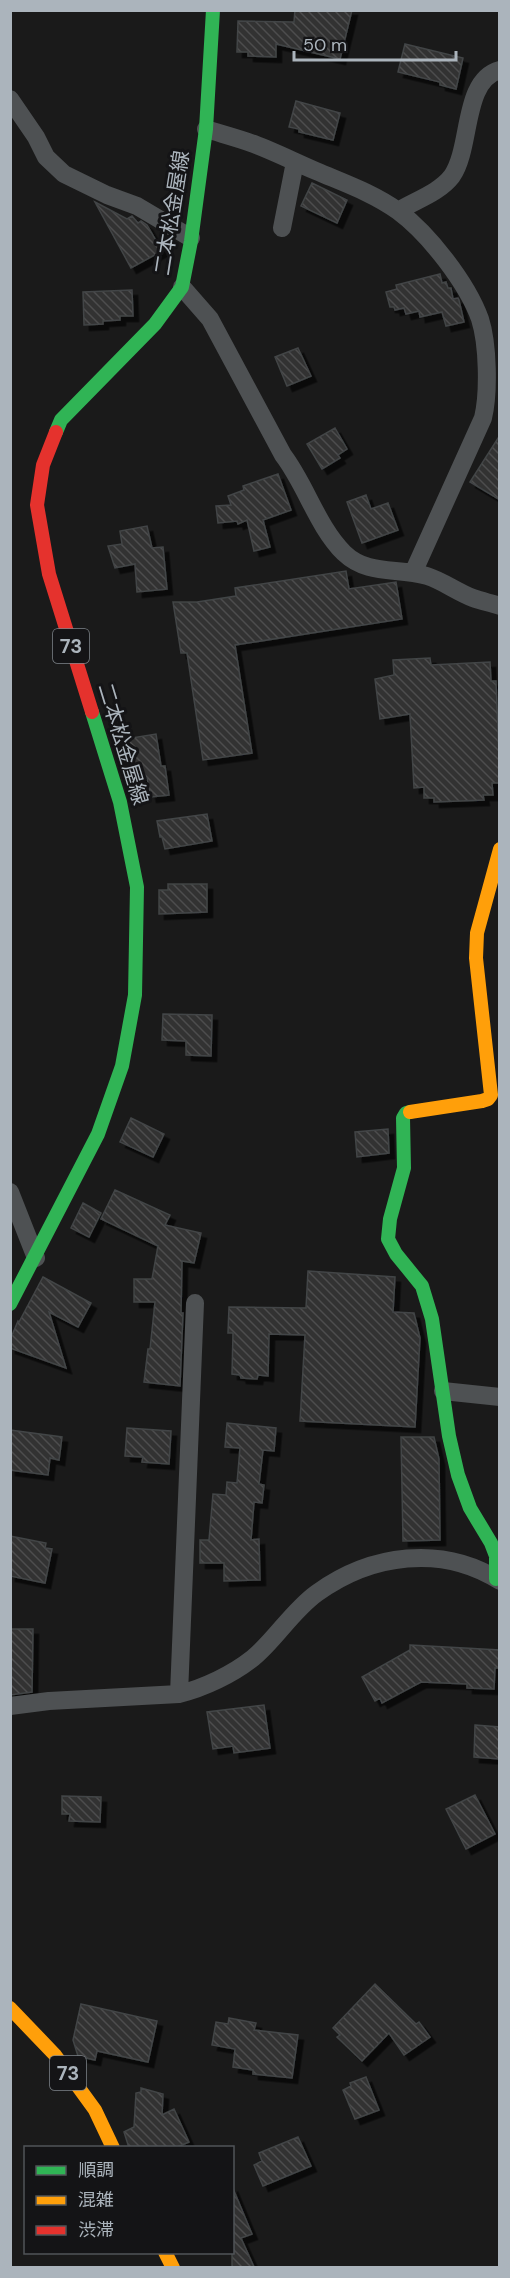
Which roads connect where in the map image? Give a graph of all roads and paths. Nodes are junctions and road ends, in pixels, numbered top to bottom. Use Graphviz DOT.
graph roads {
  1 [pos="213,10"];
  2 [pos="500,70"];
  3 [pos="10,99"];
  4 [pos="206,129"];
  5 [pos="295,162"];
  6 [pos="398,211"];
  7 [pos="282,228"];
  8 [pos="191,238"];
  9 [pos="182,287"];
  10 [pos="413,573"];
  11 [pos="500,606"];
  12 [pos="500,849"];
  13 [pos="10,1192"];
  14 [pos="36,1258"];
  15 [pos="195,1303"];
  16 [pos="10,1304"];
  17 [pos="443,1391"];
  18 [pos="500,1397"];
  19 [pos="498,1580"];
  20 [pos="179,1694"];
  21 [pos="10,1706"];
  22 [pos="10,2008"];
  23 [pos="112,2146"];
  24 [pos="166,2254"];
  25 [pos="173,2268"];
  1 -- 4 [label="main road, 二本松金屋線 / 73"];
  2 -- 6 [label="street"];
  3 -- 8 [label="street"];
  4 -- 5 [label="street"];
  4 -- 8 [label="main road, 二本松金屋線 / 73"];
  5 -- 6 [label="street"];
  5 -- 7 [label="street"];
  6 -- 10 [label="street"];
  8 -- 9 [label="main road, 二本松金屋線 / 73"];
  9 -- 10 [label="street"];
  9 -- 14 [label="main road, 二本松金屋線 / 73"];
  10 -- 11 [label="street"];
  12 -- 17 [label="main road"];
  13 -- 14 [label="street"];
  14 -- 16 [label="main road, 二本松金屋線 / 73"];
  15 -- 20 [label="street"];
  17 -- 18 [label="street"];
  17 -- 19 [label="main road"];
  19 -- 20 [label="street"];
  20 -- 21 [label="street"];
  22 -- 23 [label="main road, 73"];
  24 -- 25 [label="main road"];
}
